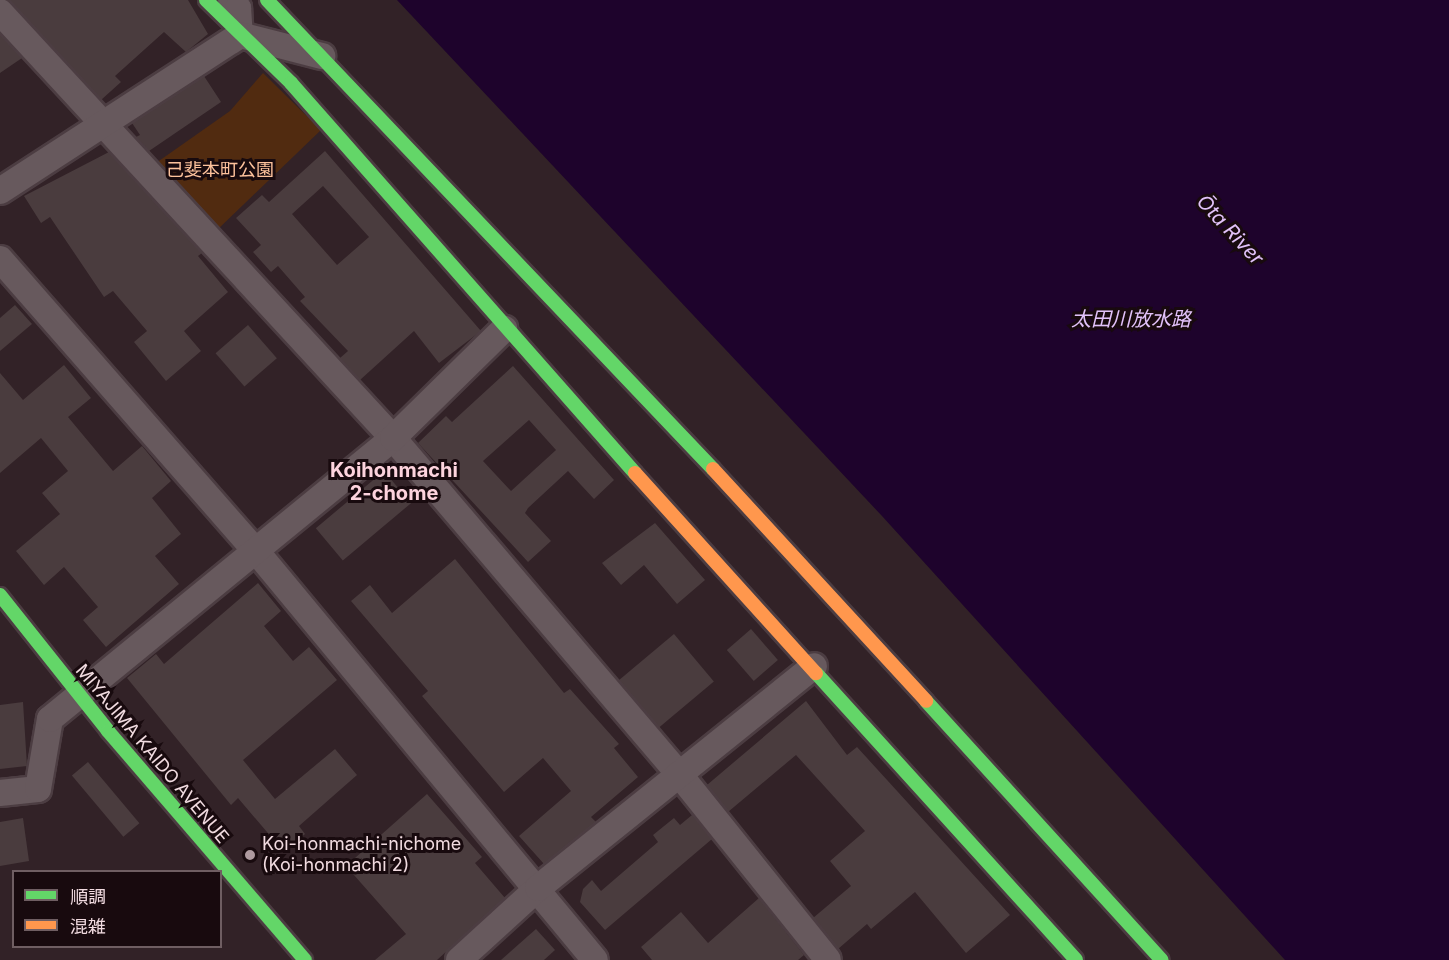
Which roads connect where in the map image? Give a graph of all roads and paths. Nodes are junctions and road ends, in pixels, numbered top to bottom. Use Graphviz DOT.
graph roads {
  1 [pos="206,0"];
  2 [pos="231,0"];
  3 [pos="267,0"];
  4 [pos="0,12"];
  5 [pos="240,35"];
  6 [pos="323,57"];
  7 [pos="102,123"];
  8 [pos="0,191"];
  9 [pos="0,259"];
  10 [pos="504,329"];
  11 [pos="393,438"];
  12 [pos="256,551"];
  13 [pos="0,595"];
  14 [pos="814,666"];
  15 [pos="81,693"];
  16 [pos="679,774"];
  17 [pos="0,793"];
  18 [pos="538,888"];
  19 [pos="305,960"];
  20 [pos="459,960"];
  21 [pos="595,960"];
  22 [pos="828,960"];
  23 [pos="1076,960"];
  24 [pos="1162,960"];
  1 -- 5 [label="street"];
  2 -- 5 [label="street"];
  3 -- 6 [label="street"];
  4 -- 7 [label="street"];
  5 -- 6 [label="street"];
  5 -- 7 [label="street"];
  5 -- 10 [label="street"];
  6 -- 24 [label="street"];
  7 -- 8 [label="street"];
  7 -- 11 [label="street"];
  9 -- 12 [label="street"];
  10 -- 11 [label="street"];
  10 -- 14 [label="street"];
  11 -- 12 [label="street"];
  11 -- 16 [label="street"];
  12 -- 15 [label="street"];
  12 -- 18 [label="street"];
  13 -- 15 [label="street, MIYAJIMA KAIDO AVENUE"];
  14 -- 16 [label="street"];
  14 -- 23 [label="street"];
  15 -- 17 [label="street"];
  15 -- 19 [label="street, MIYAJIMA KAIDO AVENUE"];
  16 -- 18 [label="street"];
  16 -- 22 [label="street"];
  18 -- 20 [label="street"];
  18 -- 21 [label="street"];
}
